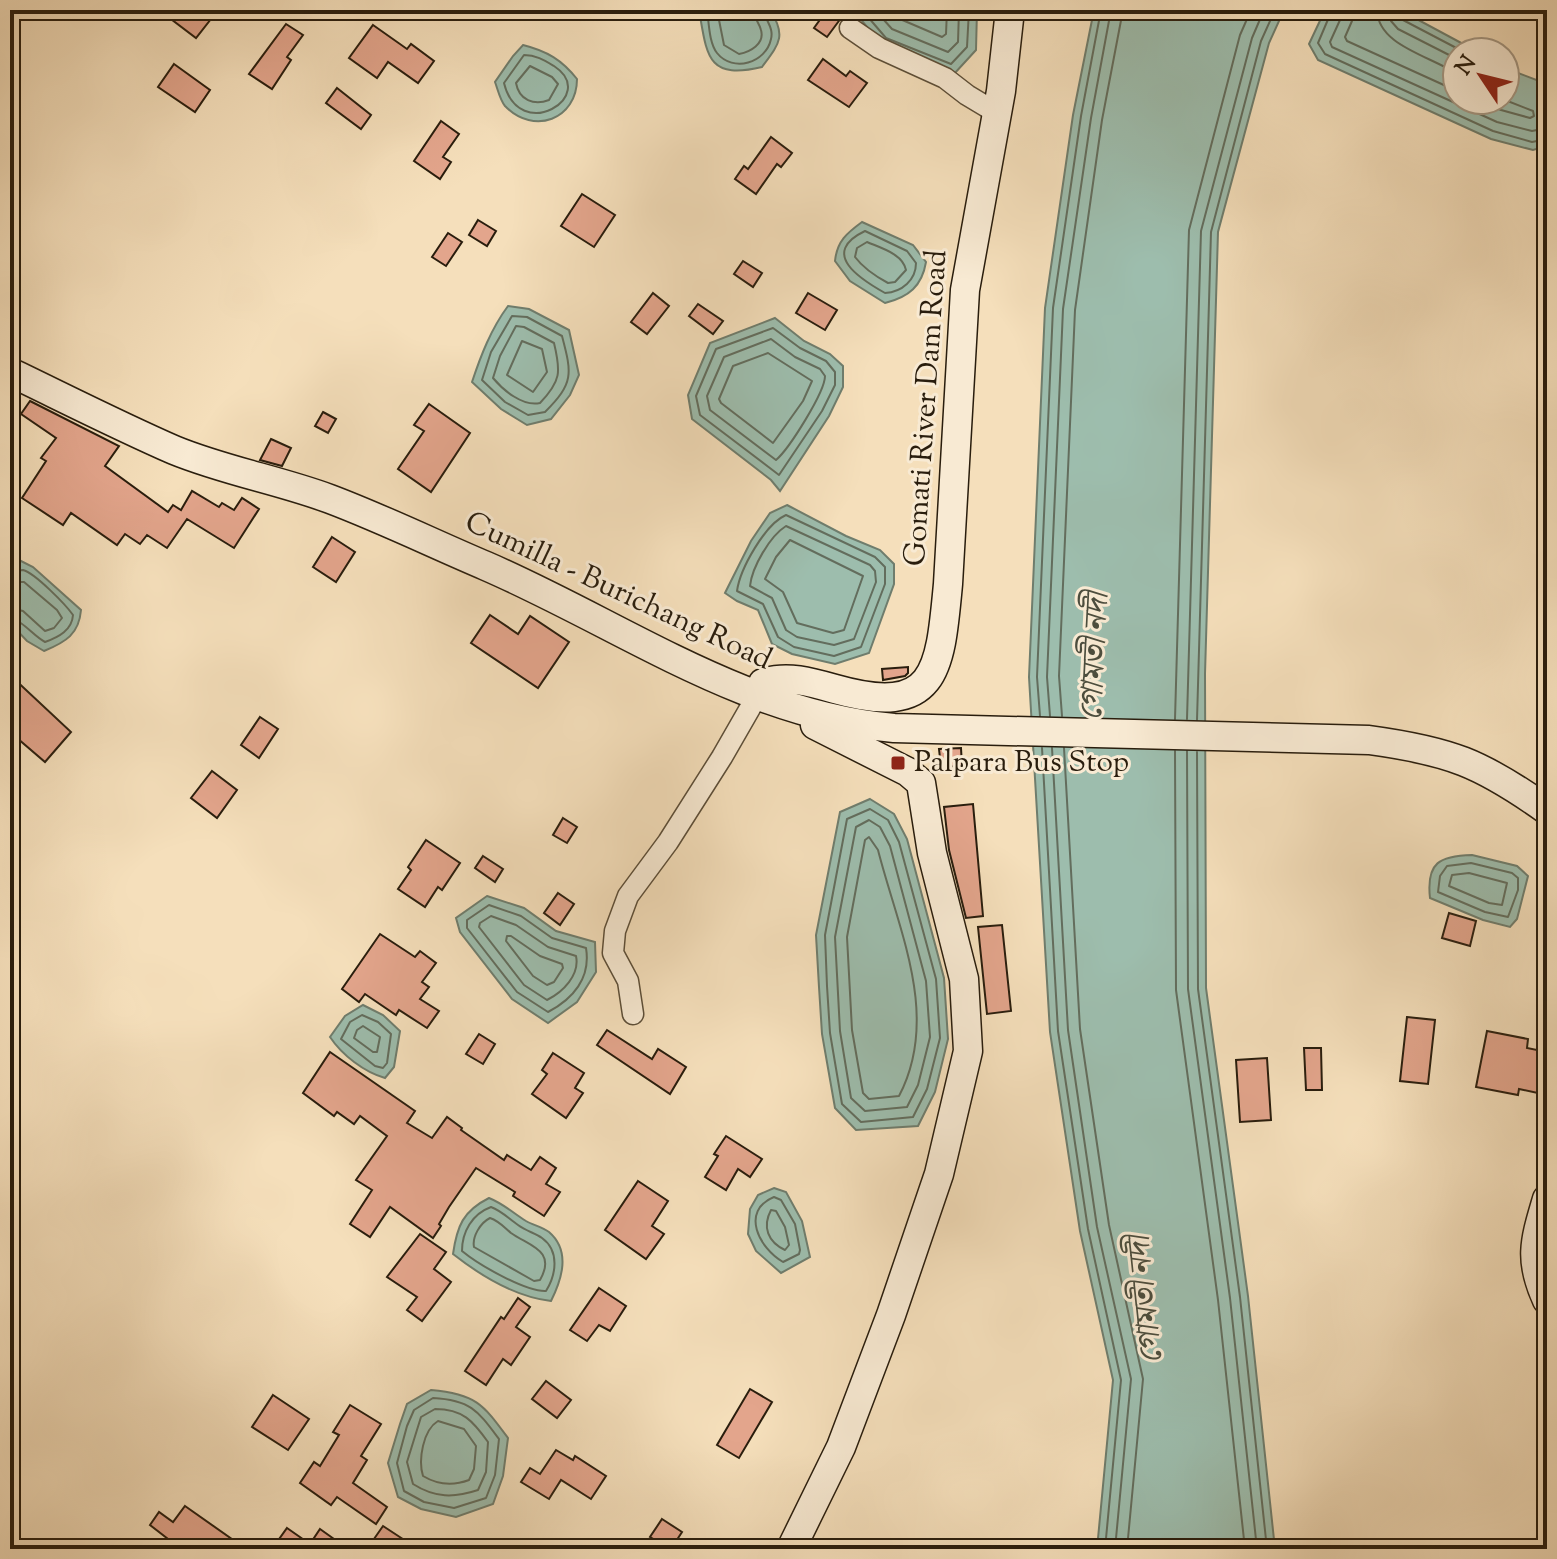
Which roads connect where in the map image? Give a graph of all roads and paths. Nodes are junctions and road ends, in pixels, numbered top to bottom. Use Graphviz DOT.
graph roads {
  1 [pos="1010,10"];
  2 [pos="850,28"];
  3 [pos="997,113"];
  4 [pos="10,372"];
  5 [pos="757,696"];
  6 [pos="1547,810"];
  7 [pos="633,1014"];
  8 [pos="1547,1199"];
  9 [pos="1547,1300"];
  10 [pos="791,1549"];
  1 -- 3 [label="main road, Gomati River Dam Road"];
  2 -- 3 [label="street"];
  3 -- 5 [label="main road, Gomati River Dam Road"];
  4 -- 5 [label="main road, Cumilla - Burichang Road"];
  5 -- 6 [label="main road, Cumilla - Burichang Road"];
  5 -- 7 [label="street"];
  5 -- 10 [label="main road"];
  8 -- 9 [label="main road"];
}
